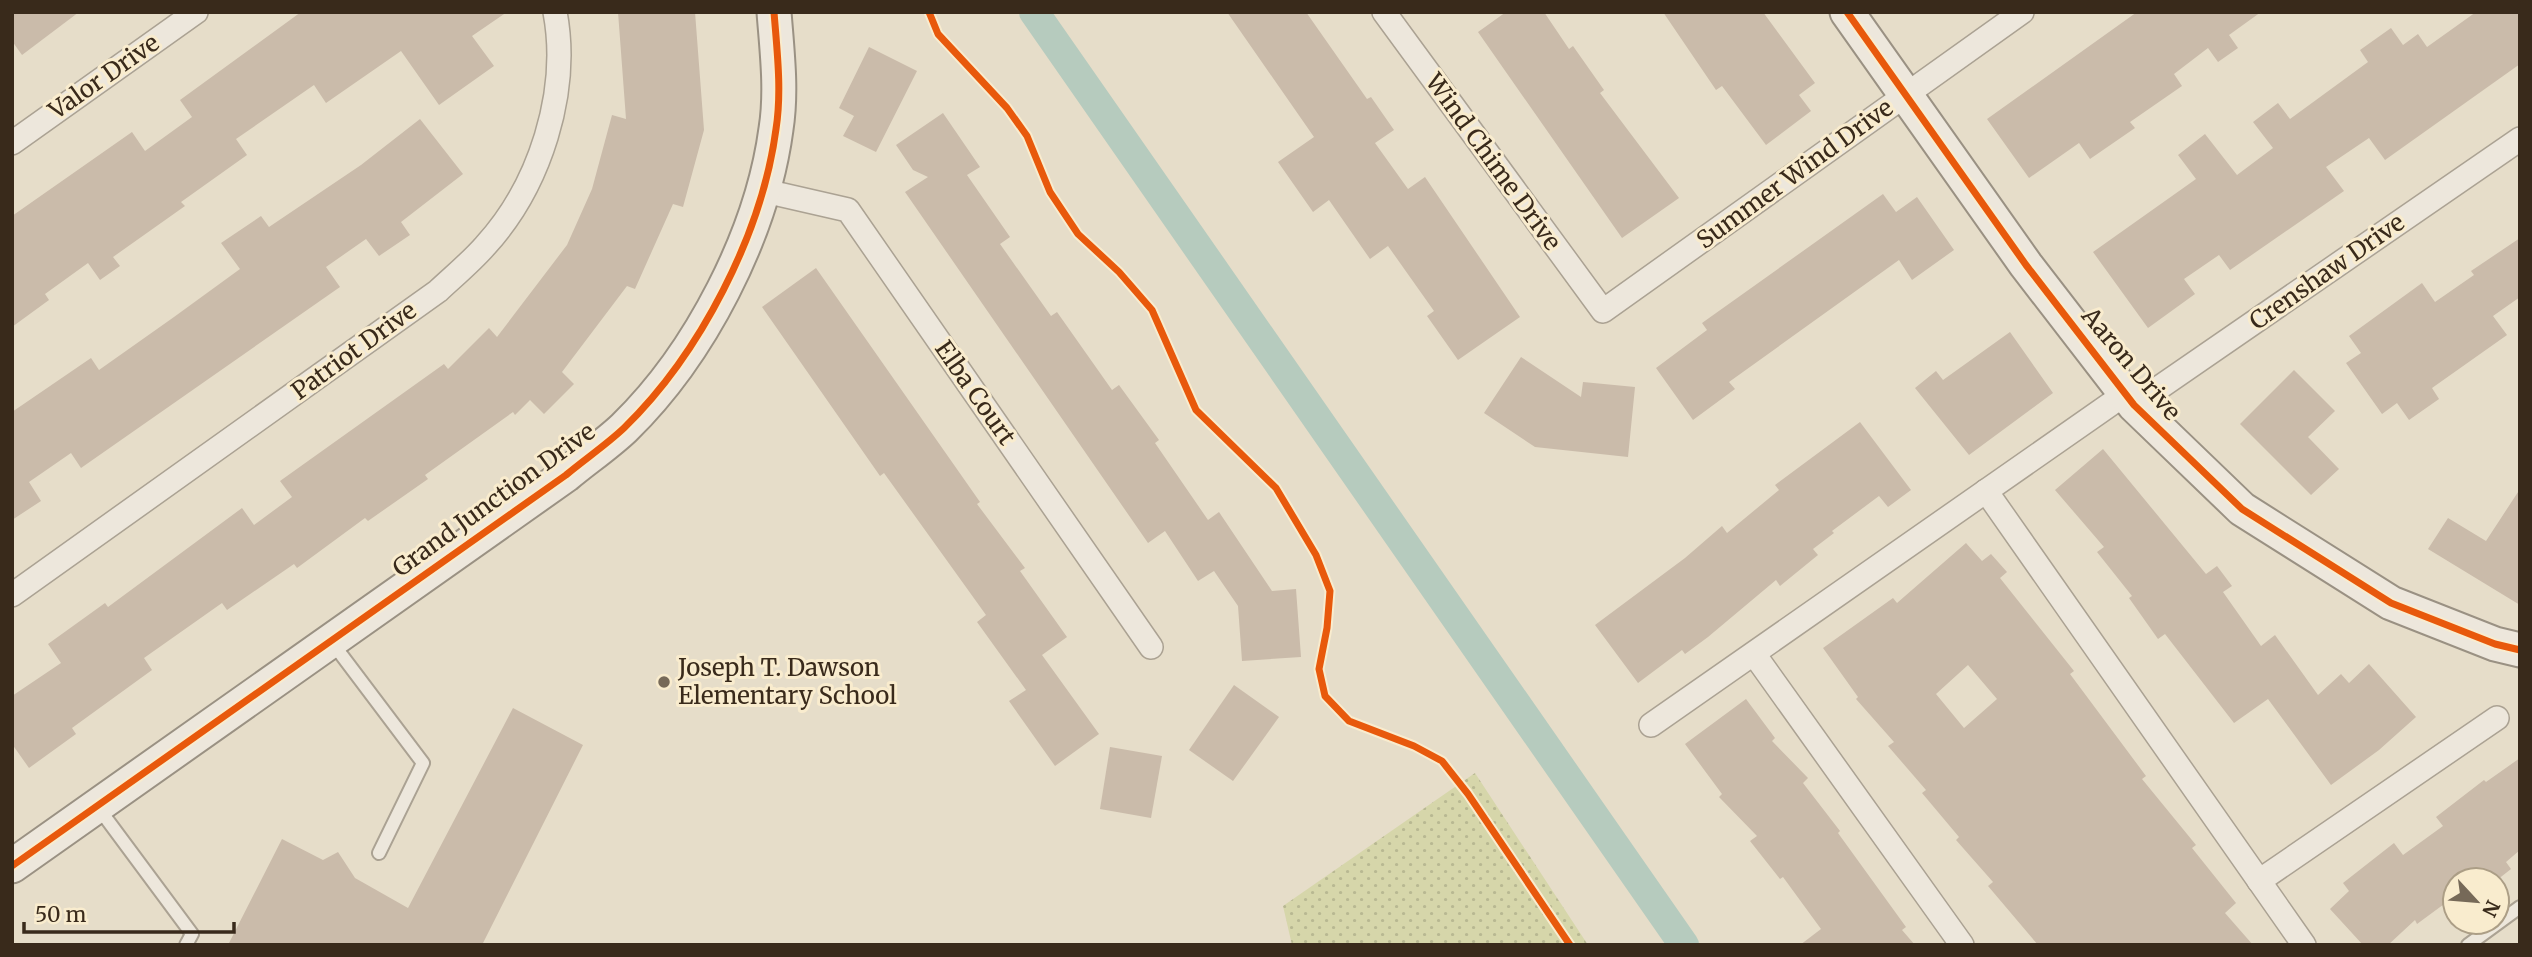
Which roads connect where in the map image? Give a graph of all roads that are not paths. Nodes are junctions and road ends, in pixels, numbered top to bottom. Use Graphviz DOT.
graph roads {
  1 [pos="196,12"];
  2 [pos="555,12"];
  3 [pos="774,12"];
  4 [pos="1384,12"];
  5 [pos="1847,12"];
  6 [pos="2022,12"];
  7 [pos="1905,94"];
  8 [pos="2520,139"];
  9 [pos="12,142"];
  10 [pos="765,191"];
  11 [pos="1602,310"];
  12 [pos="2130,399"];
  13 [pos="1986,491"];
  14 [pos="12,595"];
  15 [pos="331,641"];
  16 [pos="1152,647"];
  17 [pos="2520,650"];
  18 [pos="1754,654"];
  19 [pos="2497,718"];
  20 [pos="1651,725"];
  21 [pos="97,806"];
  22 [pos="379,853"];
  23 [pos="12,866"];
  24 [pos="2259,881"];
  25 [pos="2520,907"];
  26 [pos="186,945"];
  27 [pos="1962,945"];
  28 [pos="2304,945"];
  29 [pos="2468,945"];
  1 -- 9 [label="street, Valor Drive"];
  2 -- 14 [label="street, Patriot Drive"];
  3 -- 10 [label="street, Grand Junction Drive"];
  4 -- 11 [label="street, Wind Chime Drive"];
  5 -- 7 [label="street, Aaron Drive"];
  6 -- 7 [label="street, Summer Wind Drive"];
  7 -- 11 [label="street, Summer Wind Drive"];
  7 -- 12 [label="street, Aaron Drive"];
  8 -- 12 [label="street, Crenshaw Drive"];
  10 -- 15 [label="street, Grand Junction Drive"];
  10 -- 16 [label="street, Elba Court"];
  12 -- 13 [label="street, Crenshaw Drive"];
  12 -- 17 [label="street, Aaron Drive"];
  13 -- 18 [label="street, Crenshaw Drive"];
  13 -- 24 [label="street"];
  15 -- 21 [label="street, Grand Junction Drive"];
  15 -- 22 [label="lane"];
  18 -- 20 [label="street, Crenshaw Drive"];
  18 -- 27 [label="street"];
  19 -- 24 [label="street"];
  21 -- 23 [label="street, Grand Junction Drive"];
  21 -- 26 [label="lane"];
  24 -- 28 [label="street"];
  25 -- 29 [label="lane"];
}
